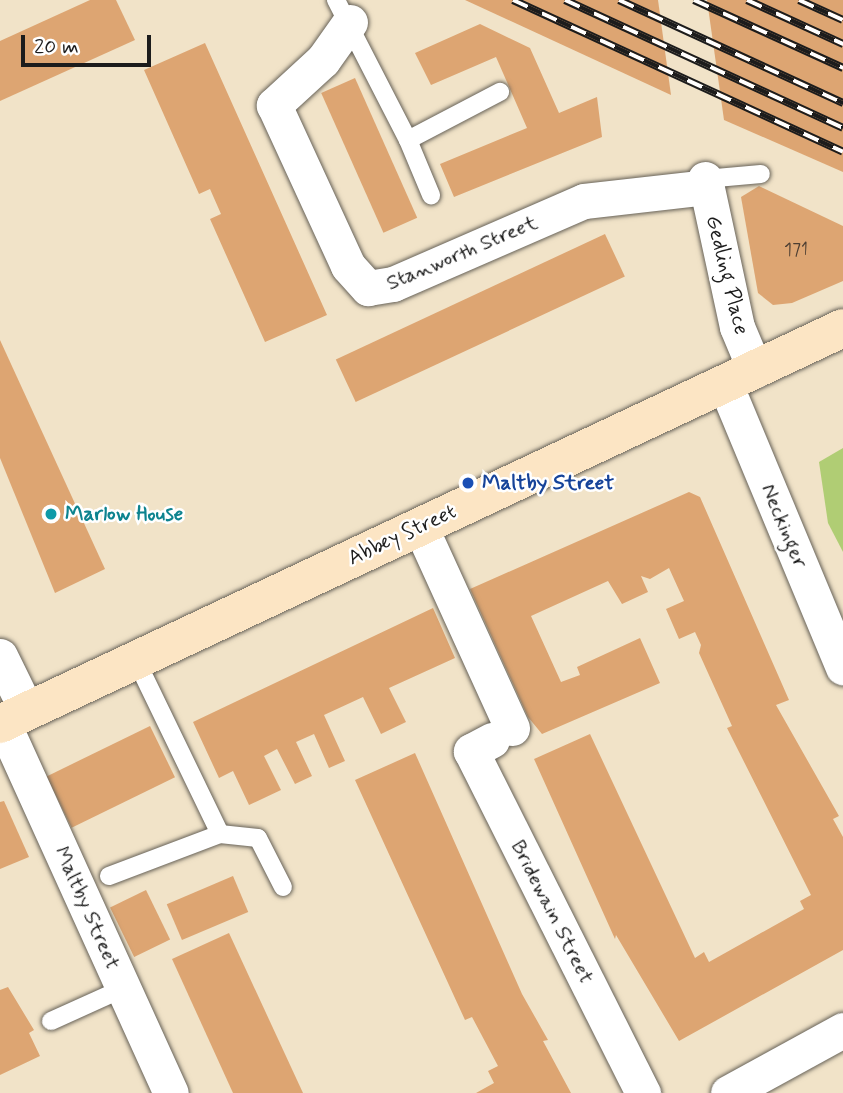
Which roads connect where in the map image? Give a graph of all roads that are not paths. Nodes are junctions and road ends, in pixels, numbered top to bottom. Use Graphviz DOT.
graph roads {
  1 [pos="343,11"];
  2 [pos="500,92"];
  3 [pos="408,140"];
  4 [pos="761,174"];
  5 [pos="705,183"];
  6 [pos="430,195"];
  7 [pos="843,328"];
  8 [pos="740,377"];
  9 [pos="420,526"];
  10 [pos="0,656"];
  11 [pos="136,660"];
  12 [pos="843,667"];
  13 [pos="10,719"];
  14 [pos="220,834"];
  15 [pos="109,876"];
  16 [pos="283,887"];
  17 [pos="124,988"];
  18 [pos="51,1021"];
  19 [pos="843,1030"];
  20 [pos="171,1093"];
  21 [pos="643,1093"];
  22 [pos="728,1093"];
  1 -- 3 [label="lane"];
  1 -- 5 [label="street, Stanworth Street"];
  2 -- 3 [label="lane"];
  3 -- 6 [label="lane"];
  4 -- 5 [label="lane"];
  5 -- 8 [label="street, Gedling Place"];
  7 -- 8 [label="main road, Abbey Street"];
  8 -- 9 [label="main road, Abbey Street"];
  8 -- 12 [label="street, Neckinger"];
  9 -- 11 [label="main road, Abbey Street"];
  9 -- 21 [label="street, Bridewain Street"];
  10 -- 13 [label="street, Maltby Street"];
  11 -- 13 [label="main road, Abbey Street"];
  11 -- 14 [label="lane"];
  13 -- 17 [label="street, Maltby Street"];
  14 -- 15 [label="lane"];
  14 -- 16 [label="lane"];
  17 -- 18 [label="lane"];
  17 -- 20 [label="street, Maltby Street"];
  19 -- 22 [label="street"];
}
